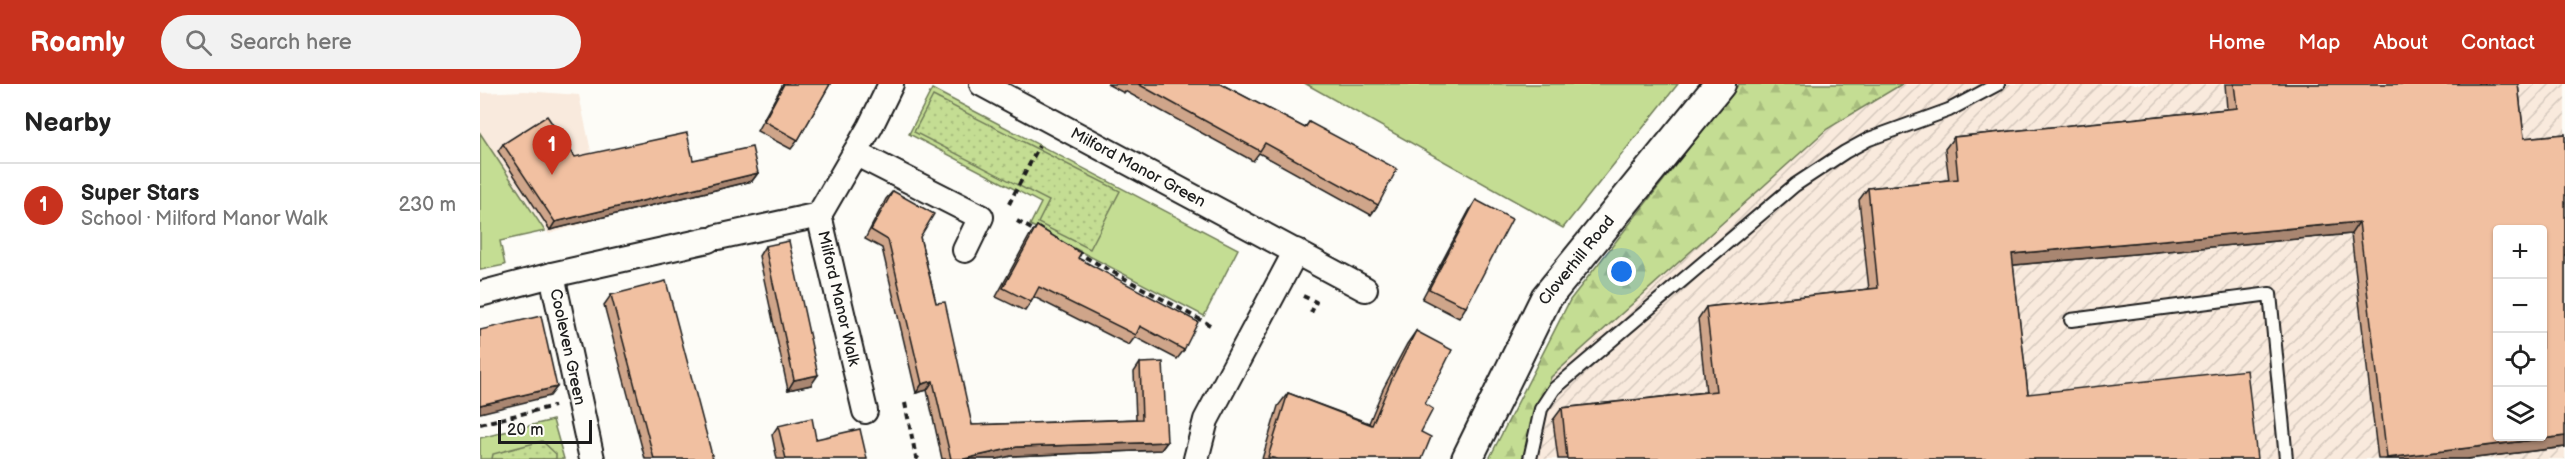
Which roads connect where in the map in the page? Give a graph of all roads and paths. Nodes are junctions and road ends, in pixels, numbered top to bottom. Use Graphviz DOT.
graph roads {
  1 [pos="891,84"];
  2 [pos="982,84"];
  3 [pos="1720,84"];
  4 [pos="1998,84"];
  5 [pos="1042,140"];
  6 [pos="855,153"];
  7 [pos="1009,204"];
  8 [pos="819,215"];
  9 [pos="1017,221"];
  10 [pos="1047,237"];
  11 [pos="1068,248"];
  12 [pos="965,250"];
  13 [pos="1296,251"];
  14 [pos="552,275"];
  15 [pos="1365,289"];
  16 [pos="1297,293"];
  17 [pos="480,294"];
  18 [pos="1311,313"];
  19 [pos="2071,320"];
  20 [pos="1210,325"];
  21 [pos="905,403"];
  22 [pos="560,405"];
  23 [pos="865,411"];
  24 [pos="480,424"];
  25 [pos="592,459"];
  26 [pos="919,459"];
  27 [pos="1196,459"];
  28 [pos="1467,459"];
  29 [pos="1530,459"];
  30 [pos="2286,459"];
  1 -- 6 [label="street"];
  2 -- 13 [label="street, Milford Manor Green"];
  3 -- 28 [label="street, Cloverhill Road"];
  4 -- 29 [label="lane"];
  5 -- 7 [label="path"];
  6 -- 8 [label="street"];
  6 -- 12 [label="street"];
  8 -- 14 [label="street, Milford Manor Walk"];
  8 -- 23 [label="street, Milford Manor Walk"];
  9 -- 10 [label="path"];
  11 -- 20 [label="path"];
  13 -- 15 [label="street, Milford Manor Green"];
  13 -- 27 [label="street"];
  14 -- 17 [label="street, Cooleven Green"];
  14 -- 25 [label="street, Cooleven Green"];
  16 -- 18 [label="path"];
  19 -- 30 [label="lane"];
  21 -- 26 [label="path"];
  22 -- 24 [label="path"];
}
